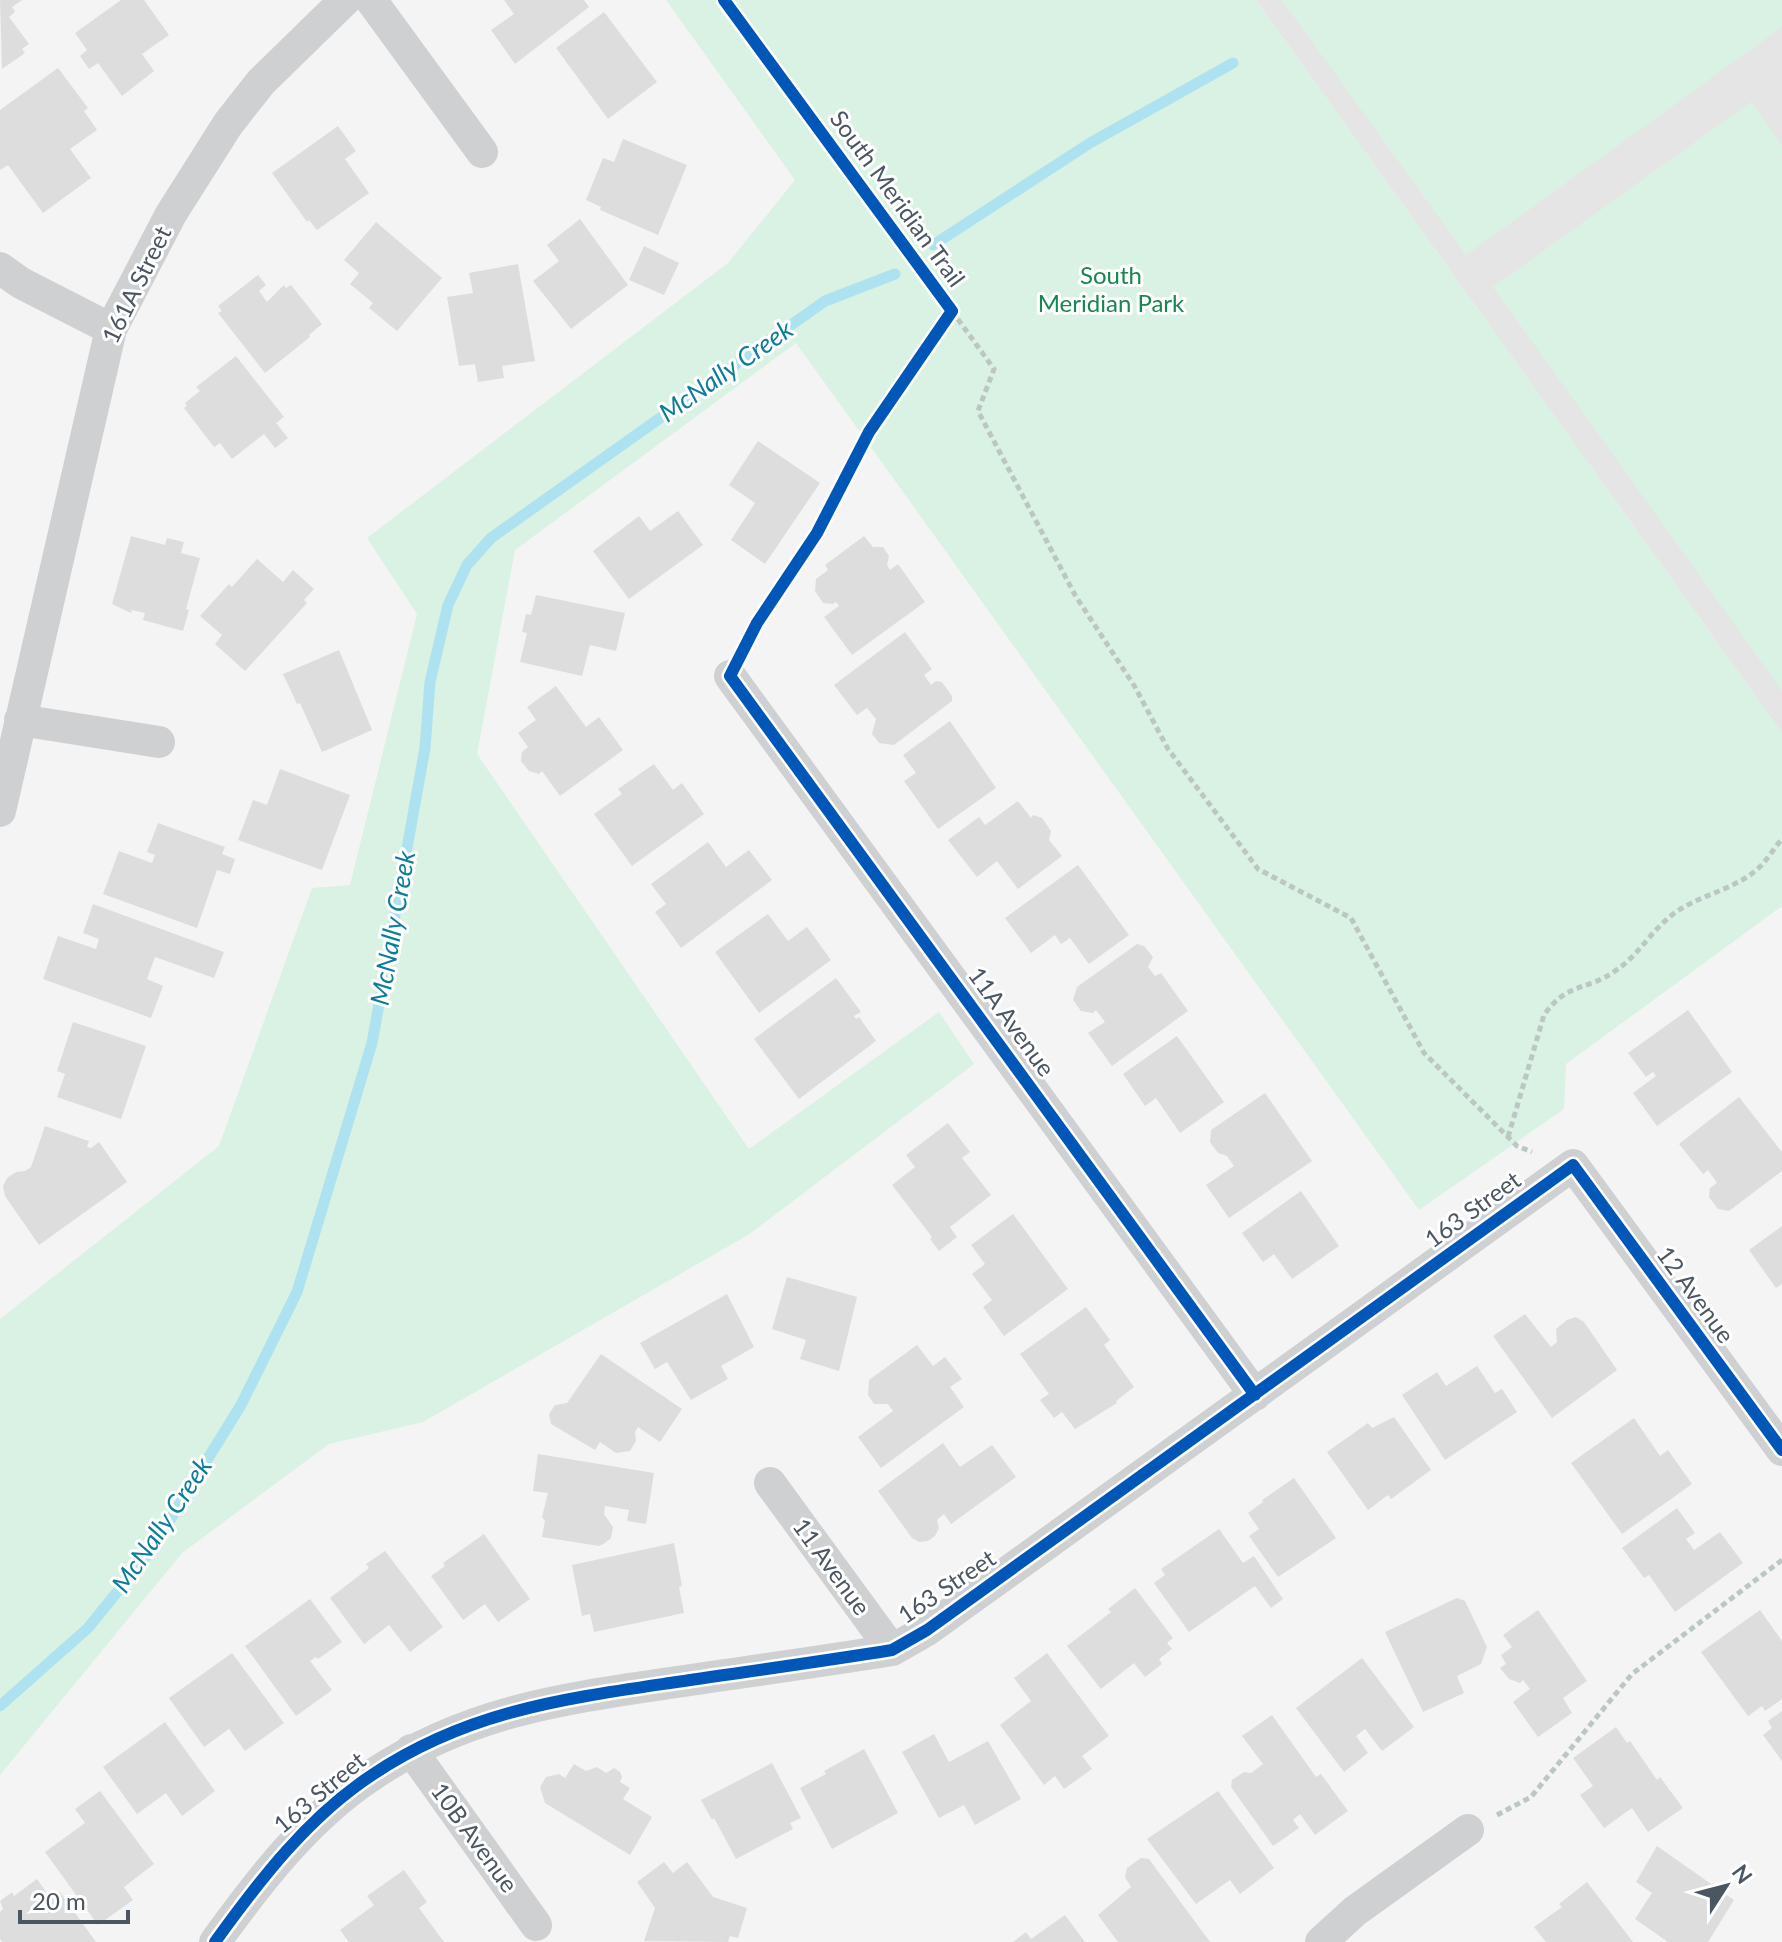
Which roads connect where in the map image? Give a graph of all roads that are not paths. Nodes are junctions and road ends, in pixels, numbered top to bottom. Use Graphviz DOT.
graph roads {
  1 [pos="345,0"];
  2 [pos="371,0"];
  3 [pos="482,152"];
  4 [pos="0,268"];
  5 [pos="111,329"];
  6 [pos="730,676"];
  7 [pos="20,720"];
  8 [pos="159,742"];
  9 [pos="0,811"];
  10 [pos="1573,1165"];
  11 [pos="1255,1395"];
  12 [pos="1782,1450"];
  13 [pos="770,1483"];
  14 [pos="892,1650"];
  15 [pos="411,1750"];
  16 [pos="1468,1830"];
  17 [pos="536,1925"];
  18 [pos="215,1942"];
  19 [pos="1321,1942"];
  1 -- 5 [label="street, 161A Street"];
  2 -- 3 [label="street"];
  4 -- 5 [label="street"];
  5 -- 7 [label="street, 161A Street"];
  6 -- 11 [label="street, 11A Avenue"];
  7 -- 8 [label="street"];
  7 -- 9 [label="street, 161A Street"];
  10 -- 11 [label="street, 163 Street"];
  10 -- 12 [label="street, 12 Avenue"];
  11 -- 14 [label="street, 163 Street"];
  13 -- 14 [label="street, 11 Avenue"];
  14 -- 15 [label="street, 163 Street"];
  15 -- 17 [label="street, 10B Avenue"];
  15 -- 18 [label="street, 163 Street"];
  16 -- 19 [label="street"];
}
